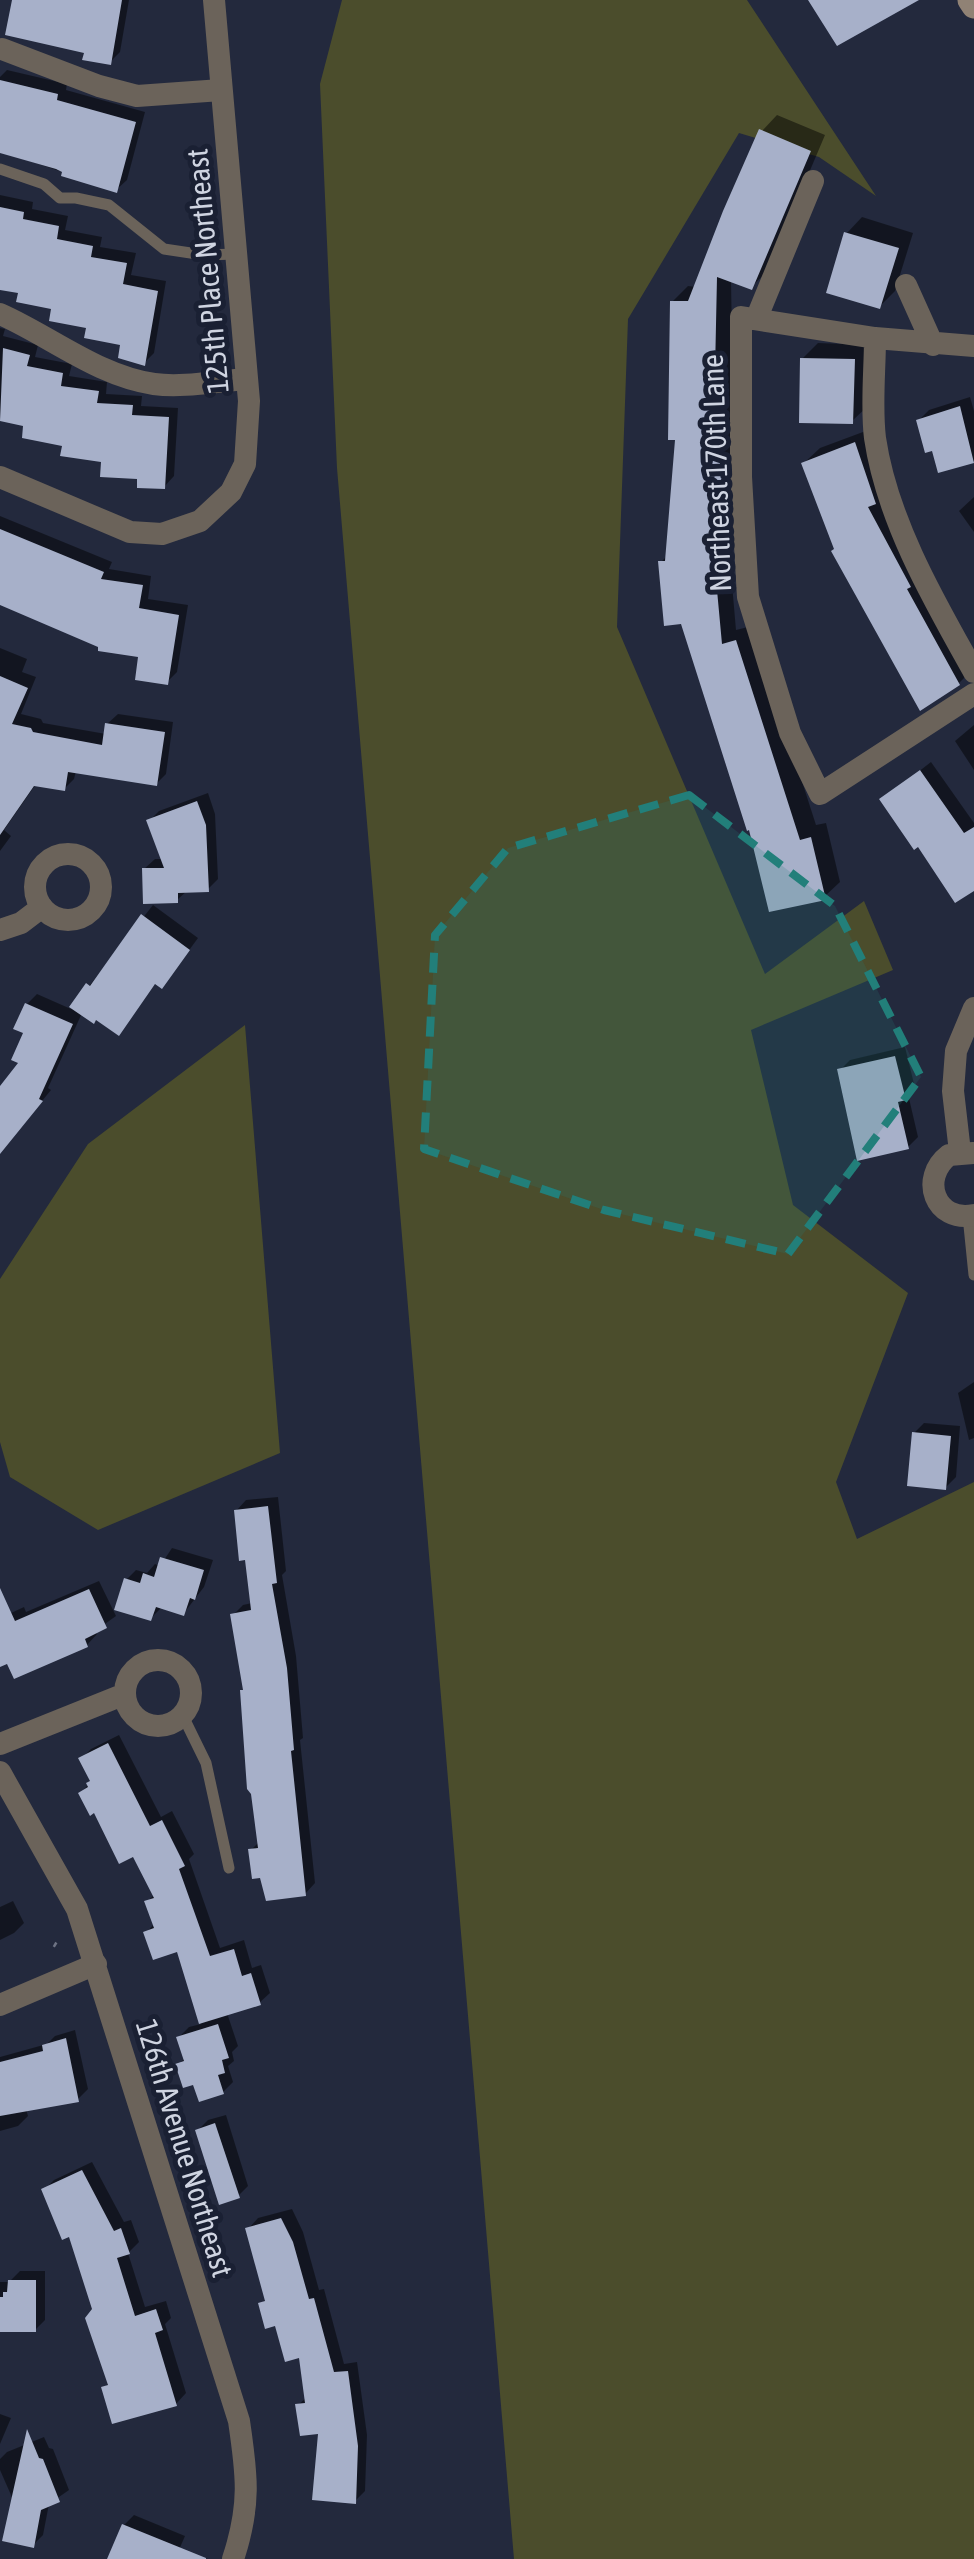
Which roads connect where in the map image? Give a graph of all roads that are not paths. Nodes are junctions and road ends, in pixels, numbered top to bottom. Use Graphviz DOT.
graph roads {
  1 [pos="214,0"];
  2 [pos="970,0"];
  3 [pos="974,6"];
  4 [pos="2,48"];
  5 [pos="222,90"];
  6 [pos="0,169"];
  7 [pos="813,181"];
  8 [pos="236,254"];
  9 [pos="906,286"];
  10 [pos="0,314"];
  11 [pos="749,317"];
  12 [pos="875,338"];
  13 [pos="934,345"];
  14 [pos="974,346"];
  15 [pos="247,378"];
  16 [pos="0,477"];
  17 [pos="974,672"];
  18 [pos="974,694"];
  19 [pos="42,907"];
  20 [pos="0,930"];
  21 [pos="974,1008"];
  22 [pos="967,1153"];
  23 [pos="971,1216"];
  24 [pos="974,1275"];
  25 [pos="124,1694"];
  26 [pos="182,1714"];
  27 [pos="0,1744"];
  28 [pos="0,1772"];
  29 [pos="228,1868"];
  30 [pos="96,1964"];
  31 [pos="0,2005"];
  32 [pos="233,2559"];
  1 -- 5 [label="street, 125th Place Northeast"];
  2 -- 3 [label="street"];
  4 -- 5 [label="street"];
  5 -- 8 [label="street, 125th Place Northeast"];
  6 -- 8 [label="lane"];
  7 -- 11 [label="street"];
  8 -- 15 [label="street, 125th Place Northeast"];
  9 -- 13 [label="street"];
  10 -- 15 [label="street"];
  11 -- 12 [label="street"];
  11 -- 18 [label="street, Northeast 170th Lane"];
  12 -- 13 [label="street"];
  12 -- 17 [label="street"];
  13 -- 14 [label="street"];
  15 -- 16 [label="street, 125th Place Northeast"];
  19 -- 20 [label="street"];
  21 -- 22 [label="street"];
  22 -- 23 [label="street"];
  23 -- 24 [label="lane"];
  25 -- 26 [label="street"];
  25 -- 26 [label="street"];
  25 -- 27 [label="street"];
  26 -- 29 [label="lane"];
  28 -- 30 [label="street, 126th Avenue Northeast"];
  30 -- 31 [label="street"];
  30 -- 32 [label="street, 126th Avenue Northeast"];
}
